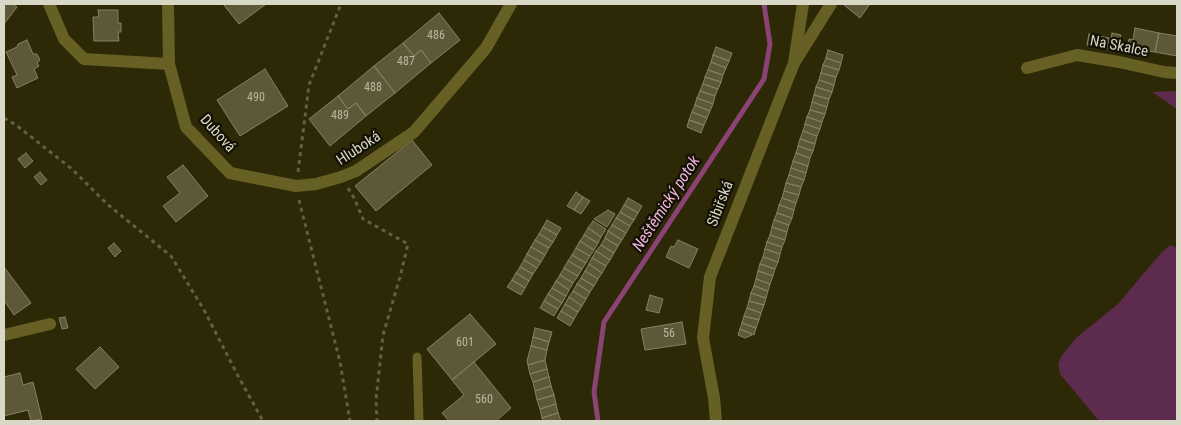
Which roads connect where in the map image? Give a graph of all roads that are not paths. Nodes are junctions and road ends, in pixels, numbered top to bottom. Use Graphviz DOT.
graph roads {
  1 [pos="49,4"];
  2 [pos="168,4"];
  3 [pos="511,4"];
  4 [pos="803,4"];
  5 [pos="831,4"];
  6 [pos="794,63"];
  7 [pos="169,64"];
  8 [pos="1027,68"];
  9 [pos="1177,73"];
  10 [pos="341,177"];
  11 [pos="50,324"];
  12 [pos="4,335"];
  13 [pos="417,357"];
  14 [pos="419,421"];
  15 [pos="716,421"];
  1 -- 7 [label="street"];
  2 -- 7 [label="street, Dubová"];
  3 -- 10 [label="street, Hluboká"];
  4 -- 6 [label="street, Sibiřská"];
  5 -- 6 [label="street"];
  6 -- 15 [label="street, Sibiřská"];
  7 -- 10 [label="street, Dubová"];
  8 -- 9 [label="street, Na Skalce"];
  11 -- 12 [label="street"];
  13 -- 14 [label="lane"];
}
